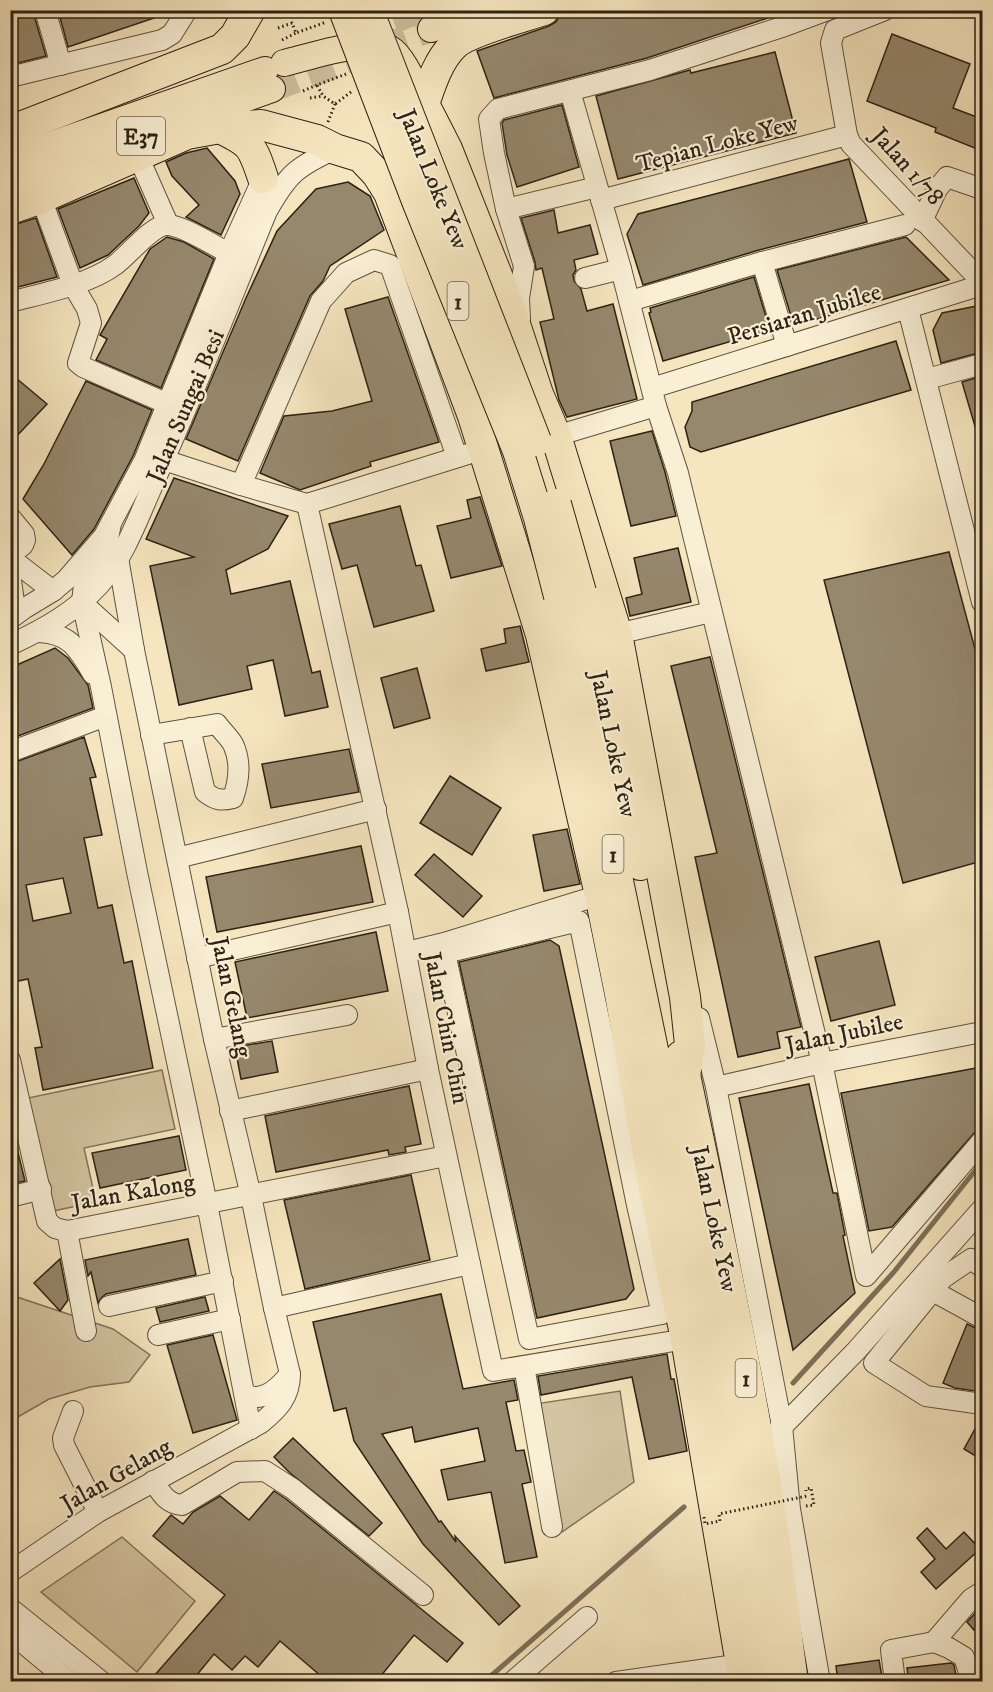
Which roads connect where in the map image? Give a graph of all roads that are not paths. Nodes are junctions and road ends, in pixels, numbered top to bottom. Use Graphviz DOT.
graph roads {
  1 [pos="45,10"];
  2 [pos="187,10"];
  3 [pos="250,10"];
  4 [pos="368,10"];
  5 [pos="484,10"];
  6 [pos="544,10"];
  7 [pos="828,10"];
  8 [pos="885,10"];
  9 [pos="336,16"];
  10 [pos="431,29"];
  11 [pos="61,65"];
  12 [pos="276,65"];
  13 [pos="10,77"];
  14 [pos="570,91"];
  15 [pos="424,104"];
  16 [pos="220,128"];
  17 [pos="10,131"];
  18 [pos="847,135"];
  19 [pos="331,137"];
  20 [pos="138,156"];
  21 [pos="10,159"];
  22 [pos="263,178"];
  23 [pos="10,183"];
  24 [pos="982,189"];
  25 [pos="599,194"];
  26 [pos="41,198"];
  27 [pos="10,209"];
  28 [pos="506,209"];
  29 [pos="914,223"];
  30 [pos="168,224"];
  31 [pos="229,253"];
  32 [pos="762,262"];
  33 [pos="621,269"];
  34 [pos="585,278"];
  35 [pos="73,285"];
  36 [pos="977,285"];
  37 [pos="630,301"];
  38 [pos="10,302"];
  39 [pos="508,303"];
  40 [pos="908,309"];
  41 [pos="441,331"];
  42 [pos="521,343"];
  43 [pos="786,346"];
  44 [pos="982,364"];
  45 [pos="927,379"];
  46 [pos="654,397"];
  47 [pos="168,404"];
  48 [pos="556,436"];
  49 [pos="470,453"];
  50 [pos="164,460"];
  51 [pos="241,485"];
  52 [pos="307,504"];
  53 [pos="10,518"];
  54 [pos="111,523"];
  55 [pos="973,530"];
  56 [pos="10,556"];
  57 [pos="118,558"];
  58 [pos="10,573"];
  59 [pos="53,591"];
  60 [pos="570,594"];
  61 [pos="82,602"];
  62 [pos="982,602"];
  63 [pos="711,612"];
  64 [pos="10,615"];
  65 [pos="10,620"];
  66 [pos="38,632"];
  67 [pos="617,634"];
  68 [pos="10,645"];
  69 [pos="134,650"];
  70 [pos="101,687"];
  71 [pos="106,716"];
  72 [pos="190,728"];
  73 [pos="151,735"];
  74 [pos="10,752"];
  75 [pos="376,809"];
  76 [pos="177,858"];
  77 [pos="600,895"];
  78 [pos="398,912"];
  79 [pos="407,952"];
  80 [pos="197,958"];
  81 [pos="685,997"];
  82 [pos="347,1015"];
  83 [pos="982,1032"];
  84 [pos="214,1039"];
  85 [pos="10,1060"];
  86 [pos="822,1063"];
  87 [pos="428,1069"];
  88 [pos="685,1076"];
  89 [pos="716,1087"];
  90 [pos="641,1106"];
  91 [pos="230,1111"];
  92 [pos="982,1142"];
  93 [pos="446,1156"];
  94 [pos="41,1189"];
  95 [pos="645,1194"];
  96 [pos="251,1196"];
  97 [pos="10,1197"];
  98 [pos="207,1204"];
  99 [pos="982,1209"];
  100 [pos="67,1231"];
  101 [pos="470,1264"];
  102 [pos="982,1267"];
  103 [pos="223,1281"];
  104 [pos="933,1290"];
  105 [pos="109,1306"];
  106 [pos="274,1308"];
  107 [pos="982,1318"];
  108 [pos="230,1319"];
  109 [pos="86,1331"];
  110 [pos="900,1331"];
  111 [pos="874,1332"];
  112 [pos="158,1335"];
  113 [pos="686,1339"];
  114 [pos="856,1352"];
  115 [pos="874,1363"];
  116 [pos="524,1366"];
  117 [pos="290,1374"];
  118 [pos="245,1394"];
  119 [pos="982,1404"];
  120 [pos="73,1411"];
  121 [pos="782,1426"];
  122 [pos="251,1429"];
  123 [pos="759,1449"];
  124 [pos="153,1481"];
  125 [pos="98,1512"];
  126 [pos="552,1527"];
  127 [pos="10,1572"];
  128 [pos="982,1592"];
  129 [pos="423,1595"];
  130 [pos="10,1608"];
  131 [pos="587,1617"];
  132 [pos="10,1632"];
  133 [pos="934,1642"];
  134 [pos="743,1673"];
  135 [pos="670,1678"];
  136 [pos="70,1682"];
  137 [pos="102,1682"];
  138 [pos="512,1682"];
  139 [pos="616,1682"];
  140 [pos="768,1682"];
  141 [pos="793,1682"];
  142 [pos="820,1682"];
  143 [pos="895,1682"];
  144 [pos="972,1682"];
  1 -- 11 [label="street"];
  2 -- 11 [label="street"];
  3 -- 17 [label="highway"];
  4 -- 60 [label="highway, Jalan Loke Yew / 1, bridge"];
  5 -- 10 [label="main road"];
  6 -- 15 [label="highway"];
  7 -- 14 [label="street"];
  8 -- 18 [label="street, Jalan 1/78"];
  9 -- 60 [label="highway, Jalan Loke Yew / 1, bridge"];
  11 -- 13 [label="street"];
  12 -- 15 [label="main road"];
  12 -- 21 [label="main road, E37"];
  12 -- 23 [label="main road, E37"];
  14 -- 25 [label="street"];
  14 -- 28 [label="street"];
  15 -- 39 [label="highway"];
  16 -- 19 [label="highway"];
  16 -- 20 [label="highway"];
  16 -- 22 [label="highway"];
  18 -- 25 [label="street, Tepian Loke Yew"];
  18 -- 29 [label="street, Jalan 1/78"];
  19 -- 41 [label="highway"];
  19 -- 50 [label="street, Jalan Sungai Besi"];
  20 -- 26 [label="highway"];
  20 -- 30 [label="street"];
  22 -- 31 [label="street, Jalan Sungai Besi"];
  24 -- 29 [label="street"];
  25 -- 28 [label="street, Tepian Loke Yew"];
  25 -- 33 [label="street"];
  26 -- 27 [label="highway"];
  26 -- 35 [label="street"];
  28 -- 42 [label="street"];
  29 -- 32 [label="street"];
  29 -- 36 [label="street, Jalan 1/78"];
  30 -- 31 [label="street"];
  30 -- 35 [label="street"];
  31 -- 47 [label="street, Jalan Sungai Besi"];
  32 -- 37 [label="street"];
  32 -- 43 [label="street"];
  33 -- 34 [label="street"];
  33 -- 37 [label="street"];
  35 -- 38 [label="street"];
  35 -- 47 [label="street"];
  36 -- 40 [label="street, Persiaran Jubilee"];
  37 -- 46 [label="street"];
  39 -- 41 [label="highway"];
  39 -- 42 [label="highway"];
  40 -- 43 [label="street, Persiaran Jubilee"];
  40 -- 45 [label="street"];
  41 -- 49 [label="highway"];
  42 -- 48 [label="highway"];
  43 -- 46 [label="street, Persiaran Jubilee"];
  44 -- 45 [label="street"];
  45 -- 55 [label="street"];
  46 -- 48 [label="street, Persiaran Jubilee"];
  46 -- 63 [label="street"];
  47 -- 54 [label="street, Jalan Sungai Besi"];
  48 -- 67 [label="highway"];
  49 -- 51 [label="street"];
  49 -- 52 [label="street"];
  49 -- 77 [label="highway"];
  50 -- 51 [label="street"];
  50 -- 57 [label="street, Jalan Sungai Besi"];
  51 -- 52 [label="street"];
  52 -- 75 [label="street, Jalan Chin Chin"];
  53 -- 56 [label="street"];
  54 -- 59 [label="street, Jalan Sungai Besi"];
  54 -- 61 [label="street"];
  55 -- 62 [label="street"];
  56 -- 59 [label="street"];
  57 -- 61 [label="street, Jalan Sungai Besi"];
  57 -- 69 [label="street, Jalan Gelang"];
  58 -- 64 [label="street"];
  59 -- 65 [label="street, Jalan Sungai Besi"];
  60 -- 88 [label="highway, Jalan Loke Yew / 1"];
  60 -- 90 [label="highway, Jalan Loke Yew / 1"];
  61 -- 65 [label="street"];
  61 -- 66 [label="street, Jalan Sungai Besi"];
  61 -- 69 [label="street"];
  61 -- 70 [label="street"];
  63 -- 67 [label="street"];
  63 -- 86 [label="street"];
  66 -- 68 [label="street, Jalan Sungai Besi"];
  66 -- 70 [label="street"];
  67 -- 81 [label="highway"];
  69 -- 73 [label="street, Jalan Gelang"];
  70 -- 71 [label="street"];
  71 -- 74 [label="street"];
  71 -- 98 [label="street"];
  72 -- 73 [label="street"];
  73 -- 76 [label="street, Jalan Gelang"];
  75 -- 76 [label="street"];
  75 -- 78 [label="street, Jalan Chin Chin"];
  76 -- 80 [label="street, Jalan Gelang"];
  77 -- 79 [label="street"];
  77 -- 90 [label="highway"];
  78 -- 79 [label="street, Jalan Chin Chin"];
  78 -- 80 [label="street"];
  79 -- 87 [label="street, Jalan Chin Chin"];
  80 -- 84 [label="street, Jalan Gelang"];
  81 -- 88 [label="highway"];
  81 -- 89 [label="street"];
  82 -- 84 [label="street"];
  83 -- 86 [label="street, Jalan Jubilee"];
  84 -- 91 [label="street, Jalan Gelang"];
  85 -- 94 [label="street, Jalan Kalong"];
  86 -- 89 [label="street, Jalan Jubilee"];
  86 -- 92 [label="street"];
  87 -- 91 [label="street"];
  87 -- 93 [label="street, Jalan Chin Chin"];
  88 -- 123 [label="highway, Jalan Loke Yew / 1"];
  89 -- 121 [label="street"];
  90 -- 95 [label="highway"];
  90 -- 95 [label="street"];
  90 -- 140 [label="highway, Jalan Loke Yew / 1"];
  91 -- 96 [label="street, Jalan Gelang"];
  93 -- 96 [label="street, Jalan Kalong"];
  93 -- 101 [label="street, Jalan Chin Chin"];
  94 -- 97 [label="street"];
  94 -- 100 [label="street, Jalan Kalong"];
  95 -- 113 [label="highway"];
  96 -- 98 [label="street, Jalan Kalong"];
  96 -- 106 [label="street, Jalan Gelang"];
  98 -- 100 [label="street, Jalan Kalong"];
  98 -- 103 [label="street"];
  99 -- 111 [label="street"];
  100 -- 109 [label="street"];
  101 -- 106 [label="street"];
  101 -- 116 [label="street, Jalan Chin Chin"];
  102 -- 104 [label="street"];
  103 -- 105 [label="street"];
  103 -- 108 [label="street"];
  104 -- 107 [label="street"];
  104 -- 110 [label="street"];
  106 -- 117 [label="street, Jalan Gelang"];
  108 -- 112 [label="street"];
  108 -- 118 [label="street"];
  110 -- 111 [label="street"];
  110 -- 115 [label="street"];
  111 -- 114 [label="street"];
  113 -- 116 [label="street, Jalan Chin Chin"];
  113 -- 134 [label="highway"];
  114 -- 115 [label="street"];
  114 -- 121 [label="street"];
  115 -- 119 [label="street"];
  116 -- 126 [label="street"];
  117 -- 118 [label="street"];
  117 -- 122 [label="street, Jalan Gelang"];
  118 -- 122 [label="street"];
  120 -- 125 [label="street"];
  121 -- 123 [label="street"];
  121 -- 142 [label="street"];
  122 -- 124 [label="street, Jalan Gelang"];
  123 -- 141 [label="highway, Jalan Loke Yew / 1"];
  124 -- 125 [label="street, Jalan Gelang"];
  124 -- 129 [label="street"];
  125 -- 127 [label="street, Jalan Gelang"];
  128 -- 133 [label="street"];
  130 -- 137 [label="street"];
  131 -- 138 [label="street"];
  132 -- 136 [label="street"];
  133 -- 143 [label="street"];
  133 -- 144 [label="street"];
  134 -- 135 [label="street"];
  135 -- 139 [label="street"];
}
